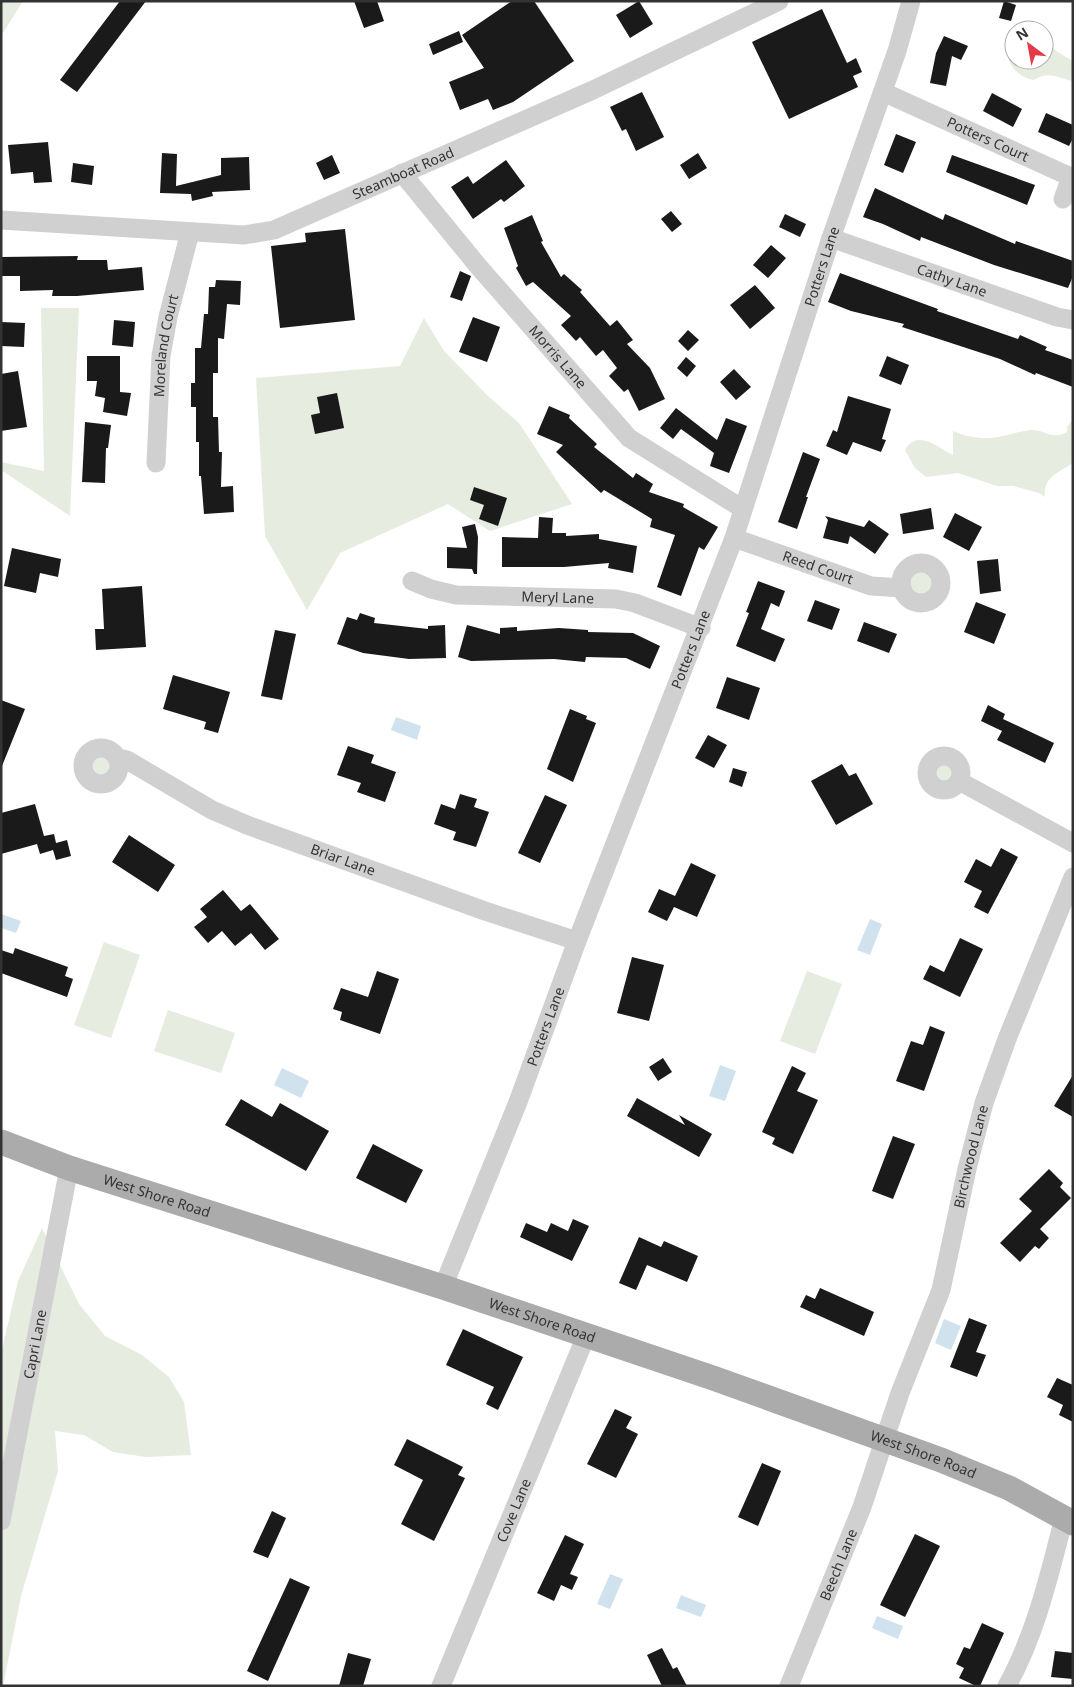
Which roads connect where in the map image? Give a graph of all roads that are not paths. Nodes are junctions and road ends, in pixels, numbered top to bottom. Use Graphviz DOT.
graph roads {
  1 [pos="780,1"];
  2 [pos="911,1"];
  3 [pos="883,92"];
  4 [pos="402,174"];
  5 [pos="1063,199"];
  6 [pos="1,220"];
  7 [pos="190,232"];
  8 [pos="831,238"];
  9 [pos="1073,320"];
  10 [pos="156,463"];
  11 [pos="743,509"];
  12 [pos="734,538"];
  13 [pos="412,581"];
  14 [pos="902,588"];
  15 [pos="701,628"];
  16 [pos="118,758"];
  17 [pos="959,781"];
  18 [pos="1073,844"];
  19 [pos="1073,877"];
  20 [pos="577,941"];
  21 [pos="1,1142"];
  22 [pos="69,1168"];
  23 [pos="443,1287"];
  24 [pos="586,1336"];
  25 [pos="884,1441"];
  26 [pos="1,1521"];
  27 [pos="1069,1521"];
  28 [pos="441,1686"];
  29 [pos="789,1686"];
  30 [pos="1008,1686"];
  1 -- 4 [label="street, Steamboat Road"];
  2 -- 3 [label="street, Potters Lane"];
  3 -- 5 [label="street, Potters Court"];
  3 -- 8 [label="street, Potters Lane"];
  4 -- 7 [label="street, Steamboat Road"];
  4 -- 11 [label="street, Morris Lane"];
  6 -- 7 [label="street, Steamboat Road"];
  7 -- 10 [label="street, Moreland Court"];
  8 -- 9 [label="street, Cathy Lane"];
  8 -- 11 [label="street, Potters Lane"];
  11 -- 12 [label="street, Potters Lane"];
  12 -- 14 [label="street, Reed Court"];
  12 -- 15 [label="street, Potters Lane"];
  13 -- 15 [label="street, Meryl Lane"];
  15 -- 20 [label="street, Potters Lane"];
  16 -- 20 [label="street, Briar Lane"];
  17 -- 18 [label="street"];
  19 -- 25 [label="street, Birchwood Lane"];
  20 -- 23 [label="street, Potters Lane"];
  21 -- 22 [label="main road, West Shore Road"];
  22 -- 23 [label="main road, West Shore Road"];
  22 -- 26 [label="street, Capri Lane"];
  23 -- 24 [label="main road, West Shore Road"];
  24 -- 25 [label="main road, West Shore Road"];
  24 -- 28 [label="street, Cove Lane"];
  25 -- 27 [label="main road, West Shore Road"];
  25 -- 29 [label="street, Beech Lane"];
  27 -- 30 [label="street"];
}
